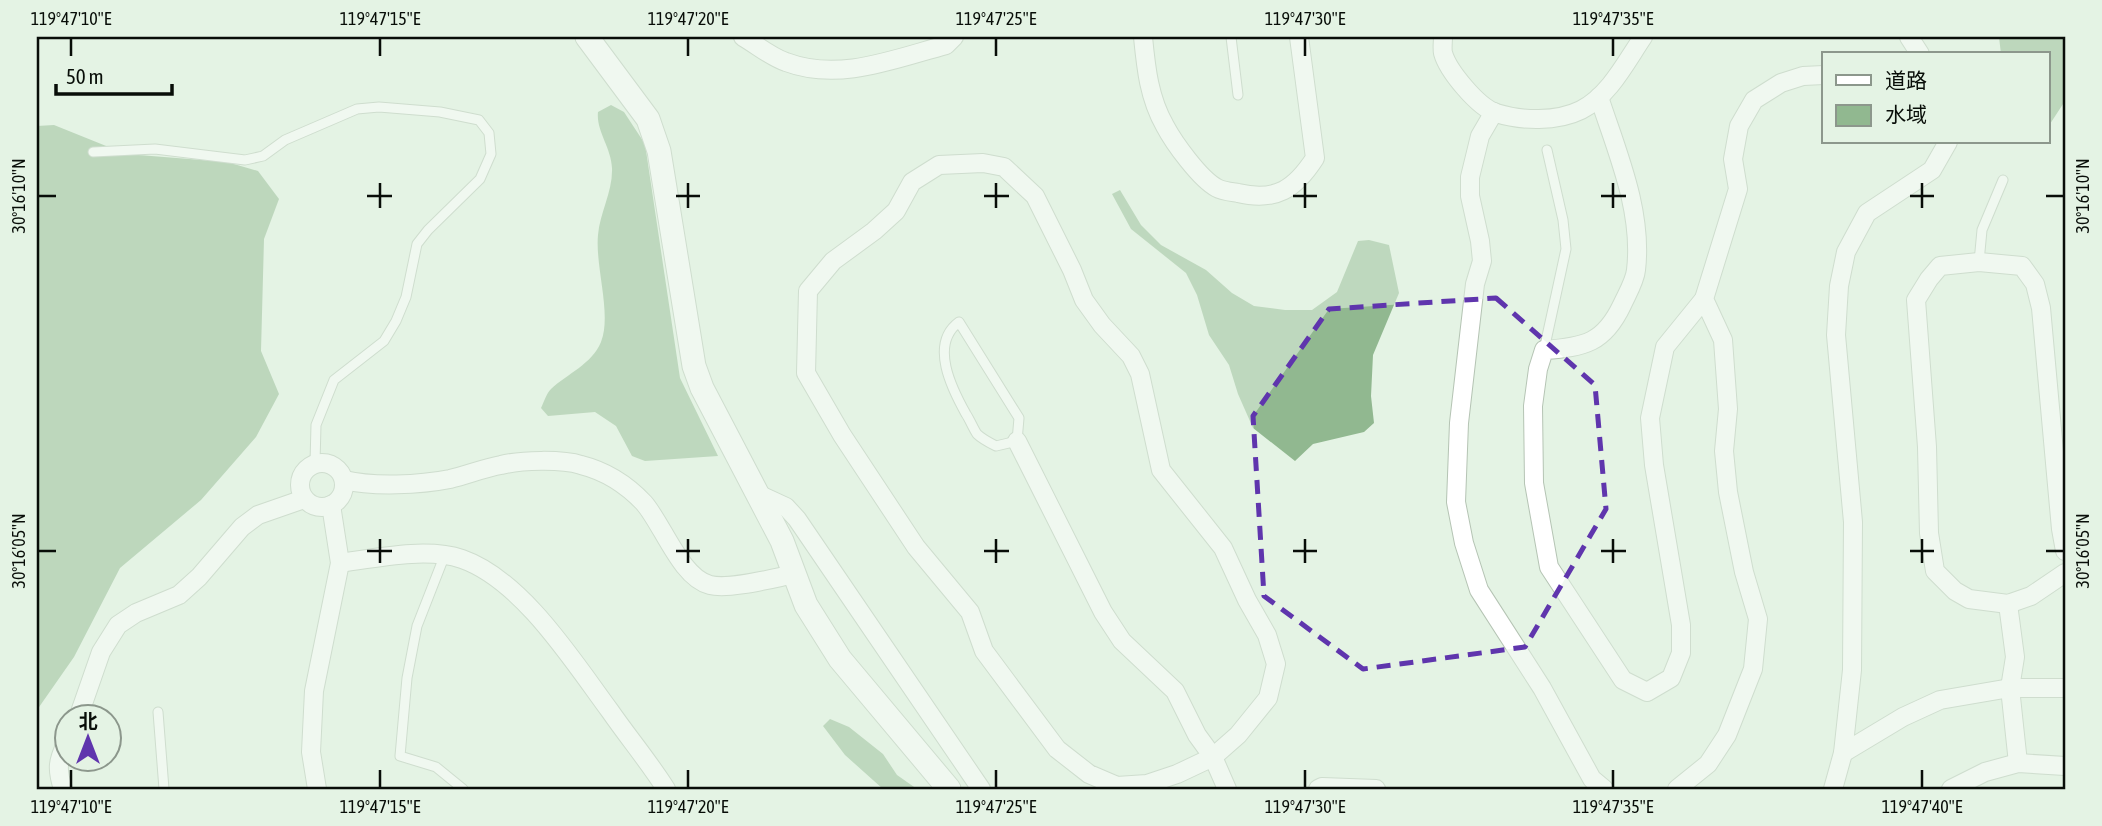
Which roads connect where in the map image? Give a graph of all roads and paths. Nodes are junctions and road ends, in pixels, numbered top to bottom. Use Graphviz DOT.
graph roads {
  1 [pos="587,37"];
  2 [pos="743,37"];
  3 [pos="954,37"];
  4 [pos="1143,37"];
  5 [pos="1231,37"];
  6 [pos="1299,37"];
  7 [pos="1443,37"];
  8 [pos="1643,37"];
  9 [pos="1909,37"];
  10 [pos="1919,52"];
  11 [pos="1822,75"];
  12 [pos="1238,95"];
  13 [pos="1600,97"];
  14 [pos="1494,112"];
  15 [pos="1947,144"];
  16 [pos="1547,150"];
  17 [pos="93,152"];
  18 [pos="2003,180"];
  19 [pos="1979,262"];
  20 [pos="1704,299"];
  21 [pos="1544,350"];
  22 [pos="1017,442"];
  23 [pos="315,463"];
  24 [pos="344,480"];
  25 [pos="758,494"];
  26 [pos="304,499"];
  27 [pos="331,505"];
  28 [pos="2065,551"];
  29 [pos="444,557"];
  30 [pos="340,563"];
  31 [pos="2065,573"];
  32 [pos="795,574"];
  33 [pos="2008,604"];
  34 [pos="2010,688"];
  35 [pos="2065,688"];
  36 [pos="83,704"];
  37 [pos="158,712"];
  38 [pos="1843,752"];
  39 [pos="1213,757"];
  40 [pos="2018,763"];
  41 [pos="2065,766"];
  42 [pos="164,789"];
  43 [pos="317,789"];
  44 [pos="463,789"];
  45 [pos="666,789"];
  46 [pos="949,789"];
  47 [pos="981,789"];
  48 [pos="1227,789"];
  49 [pos="1318,789"];
  50 [pos="1376,789"];
  51 [pos="1604,789"];
  52 [pos="1677,789"];
  53 [pos="1833,789"];
  54 [pos="1951,789"];
  1 -- 25 [label="street"];
  2 -- 3 [label="street"];
  4 -- 6 [label="street"];
  5 -- 12 [label="lane"];
  7 -- 14 [label="street"];
  8 -- 13 [label="street"];
  9 -- 10 [label="street"];
  11 -- 20 [label="street"];
  13 -- 14 [label="street"];
  13 -- 21 [label="street"];
  14 -- 51 [label="street"];
  15 -- 38 [label="street"];
  16 -- 21 [label="lane"];
  17 -- 23 [label="lane"];
  18 -- 19 [label="lane"];
  19 -- 28 [label="street"];
  19 -- 33 [label="street"];
  20 -- 21 [label="street"];
  20 -- 52 [label="street"];
  22 -- 22 [label="lane"];
  22 -- 39 [label="street"];
  23 -- 24 [label="street"];
  23 -- 26 [label="street"];
  24 -- 27 [label="street"];
  24 -- 32 [label="street"];
  25 -- 32 [label="street"];
  25 -- 47 [label="street"];
  26 -- 27 [label="street"];
  26 -- 36 [label="street"];
  27 -- 30 [label="street"];
  29 -- 30 [label="street"];
  29 -- 44 [label="lane"];
  29 -- 45 [label="street"];
  30 -- 43 [label="street"];
  31 -- 33 [label="street"];
  32 -- 46 [label="street"];
  33 -- 34 [label="street"];
  34 -- 35 [label="street"];
  34 -- 38 [label="street"];
  34 -- 40 [label="street"];
  37 -- 42 [label="lane"];
  38 -- 53 [label="street"];
  39 -- 39 [label="street"];
  39 -- 48 [label="street"];
  40 -- 41 [label="street"];
  40 -- 54 [label="street"];
  49 -- 50 [label="street"];
}
